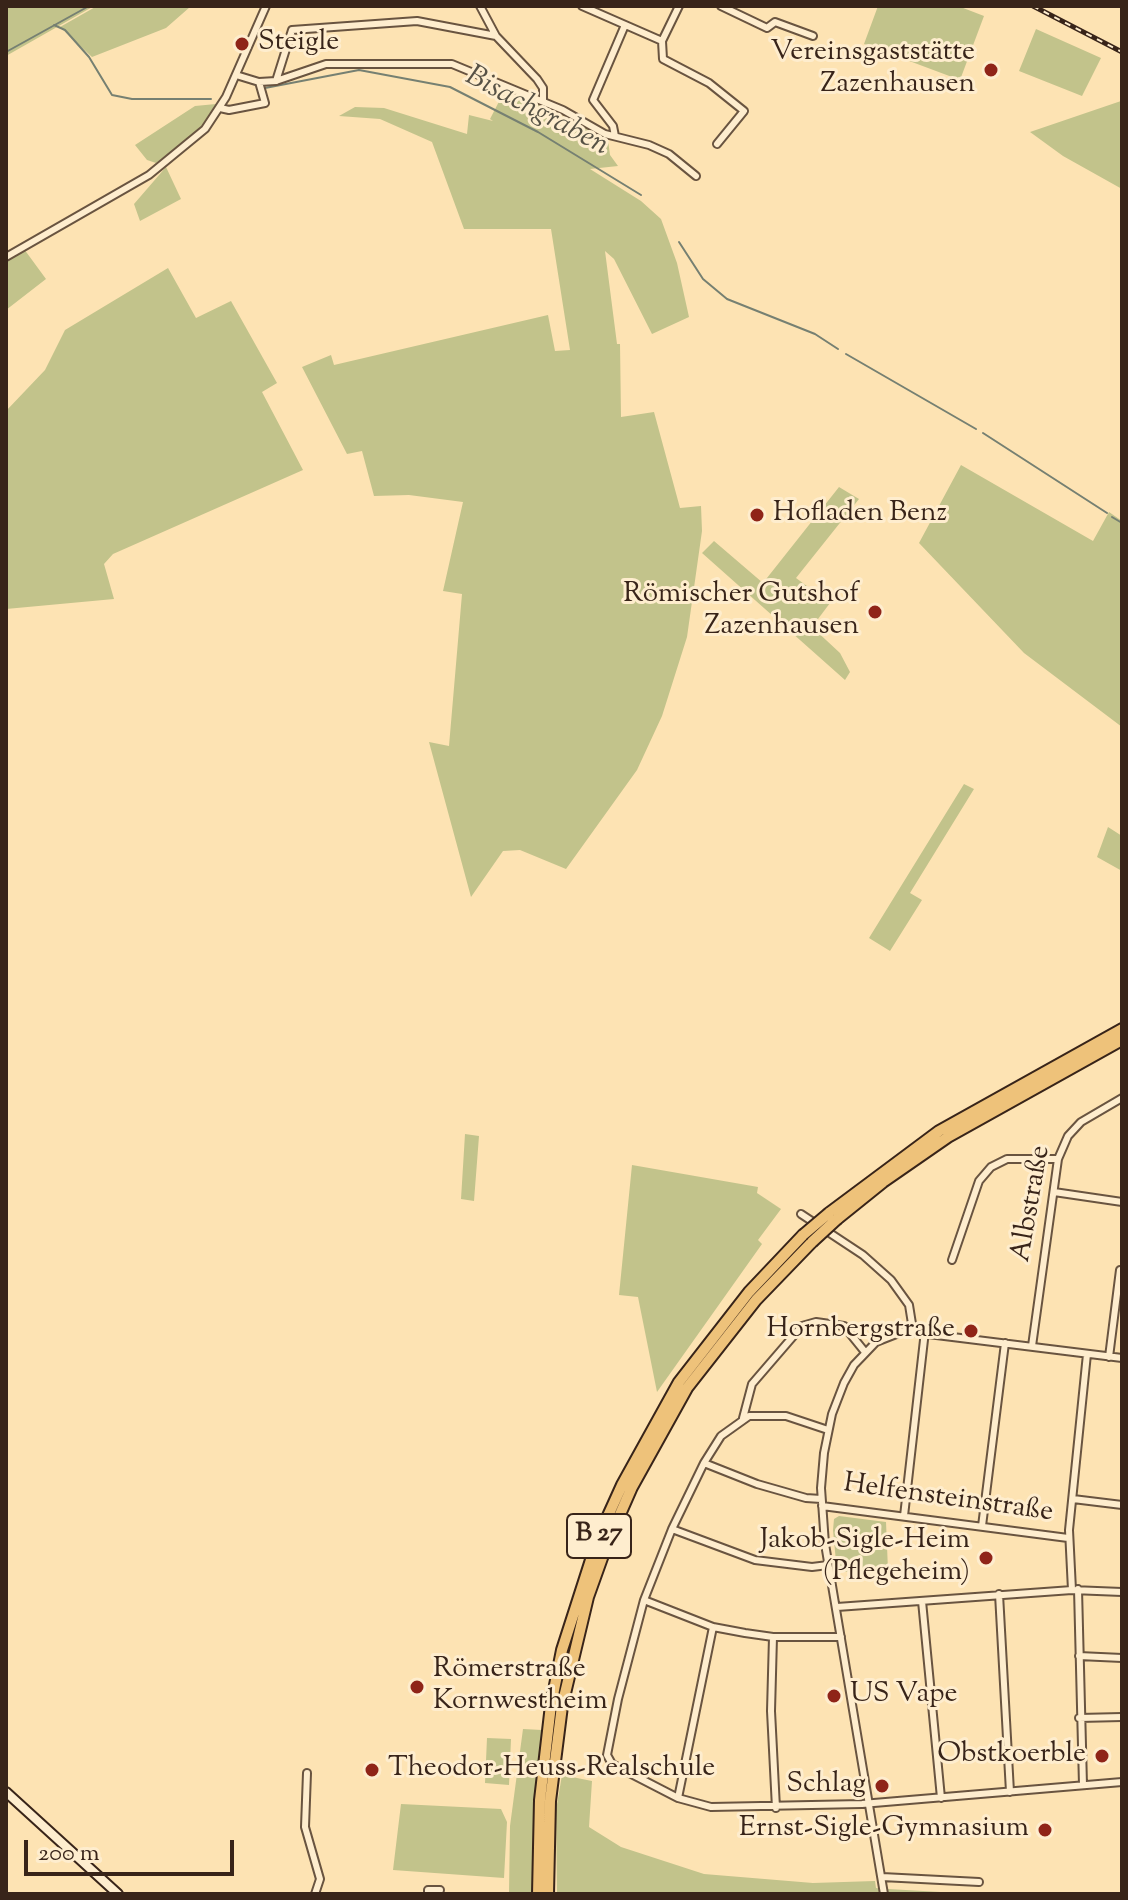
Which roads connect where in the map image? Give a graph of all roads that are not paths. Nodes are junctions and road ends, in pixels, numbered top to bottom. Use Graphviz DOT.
graph roads {
  1 [pos="266,6"];
  2 [pos="480,6"];
  3 [pos="582,6"];
  4 [pos="679,6"];
  5 [pos="721,6"];
  6 [pos="625,25"];
  7 [pos="496,36"];
  8 [pos="813,36"];
  9 [pos="662,41"];
  10 [pos="236,75"];
  11 [pos="276,81"];
  12 [pos="259,82"];
  13 [pos="543,101"];
  14 [pos="220,108"];
  15 [pos="615,136"];
  16 [pos="717,144"];
  17 [pos="696,176"];
  18 [pos="6,257"];
  19 [pos="1122,1029"];
  20 [pos="1122,1040"];
  21 [pos="1122,1098"];
  22 [pos="1058,1159"];
  23 [pos="1054,1192"];
  24 [pos="1122,1202"];
  25 [pos="801,1214"];
  26 [pos="833,1216"];
  27 [pos="808,1238"];
  28 [pos="952,1260"];
  29 [pos="1120,1270"];
  30 [pos="913,1330"];
  31 [pos="925,1331"];
  32 [pos="1005,1343"];
  33 [pos="1032,1346"];
  34 [pos="865,1352"];
  35 [pos="1087,1354"];
  36 [pos="1109,1357"];
  37 [pos="1122,1358"];
  38 [pos="743,1418"];
  39 [pos="828,1430"];
  40 [pos="704,1463"];
  41 [pos="1073,1499"];
  42 [pos="822,1502"];
  43 [pos="1122,1505"];
  44 [pos="904,1516"];
  45 [pos="982,1526"];
  46 [pos="672,1529"];
  47 [pos="1068,1538"];
  48 [pos="828,1565"];
  49 [pos="1075,1589"];
  50 [pos="1122,1592"];
  51 [pos="999,1594"];
  52 [pos="644,1600"];
  53 [pos="922,1601"];
  54 [pos="837,1607"];
  55 [pos="713,1627"];
  56 [pos="773,1637"];
  57 [pos="841,1637"];
  58 [pos="1079,1656"];
  59 [pos="1122,1658"];
  60 [pos="1122,1717"];
  61 [pos="1079,1718"];
  62 [pos="307,1773"];
  63 [pos="1122,1782"];
  64 [pos="1083,1785"];
  65 [pos="6,1792"];
  66 [pos="1010,1792"];
  67 [pos="678,1798"];
  68 [pos="941,1798"];
  69 [pos="870,1804"];
  70 [pos="776,1808"];
  71 [pos="882,1877"];
  72 [pos="979,1882"];
  73 [pos="440,1890"];
  74 [pos="118,1894"];
  75 [pos="315,1894"];
  76 [pos="428,1894"];
  77 [pos="538,1894"];
  78 [pos="548,1894"];
  79 [pos="884,1894"];
  1 -- 10 [label="street"];
  2 -- 7 [label="street"];
  3 -- 6 [label="street"];
  4 -- 9 [label="street"];
  5 -- 8 [label="street"];
  6 -- 9 [label="street"];
  6 -- 15 [label="street"];
  7 -- 11 [label="street"];
  7 -- 13 [label="street"];
  9 -- 16 [label="street"];
  10 -- 12 [label="street"];
  10 -- 14 [label="street"];
  11 -- 12 [label="street"];
  11 -- 13 [label="street"];
  12 -- 14 [label="street"];
  13 -- 15 [label="street"];
  14 -- 18 [label="street"];
  15 -- 17 [label="street"];
  19 -- 26 [label="highway, B 27"];
  20 -- 26 [label="highway, B 27"];
  21 -- 22 [label="street, Albstraße"];
  22 -- 23 [label="street, Albstraße"];
  22 -- 28 [label="street"];
  23 -- 24 [label="street"];
  23 -- 33 [label="street, Albstraße"];
  25 -- 30 [label="street"];
  26 -- 27 [label="highway, B 27, bridge"];
  27 -- 77 [label="highway, B 27"];
  27 -- 78 [label="highway, B 27"];
  29 -- 36 [label="street"];
  30 -- 31 [label="street"];
  30 -- 34 [label="street"];
  31 -- 32 [label="street"];
  31 -- 44 [label="street"];
  32 -- 33 [label="street"];
  32 -- 45 [label="street"];
  33 -- 35 [label="street"];
  34 -- 38 [label="street"];
  34 -- 39 [label="street"];
  35 -- 36 [label="street"];
  35 -- 41 [label="street"];
  36 -- 37 [label="street"];
  38 -- 39 [label="street"];
  38 -- 40 [label="street"];
  39 -- 42 [label="street"];
  40 -- 42 [label="street, Helfensteinstraße"];
  40 -- 46 [label="street"];
  41 -- 43 [label="street"];
  41 -- 47 [label="street"];
  42 -- 44 [label="street, Helfensteinstraße"];
  42 -- 48 [label="street"];
  44 -- 45 [label="street, Helfensteinstraße"];
  45 -- 47 [label="street, Helfensteinstraße"];
  46 -- 48 [label="street"];
  46 -- 52 [label="street"];
  47 -- 49 [label="street"];
  48 -- 54 [label="street"];
  49 -- 50 [label="street"];
  49 -- 51 [label="street"];
  49 -- 58 [label="street"];
  51 -- 53 [label="street"];
  51 -- 66 [label="street"];
  52 -- 55 [label="street"];
  52 -- 67 [label="street"];
  53 -- 54 [label="street"];
  53 -- 68 [label="street"];
  54 -- 57 [label="street"];
  55 -- 56 [label="street"];
  55 -- 67 [label="street"];
  56 -- 57 [label="street"];
  56 -- 70 [label="street"];
  57 -- 69 [label="street"];
  58 -- 59 [label="street"];
  58 -- 61 [label="street"];
  60 -- 61 [label="street"];
  61 -- 64 [label="street"];
  62 -- 75 [label="street"];
  63 -- 64 [label="street"];
  64 -- 66 [label="street"];
  65 -- 74 [label="street"];
  66 -- 68 [label="street"];
  67 -- 70 [label="street"];
  68 -- 69 [label="street"];
  69 -- 70 [label="street"];
  69 -- 71 [label="street"];
  71 -- 72 [label="street"];
  71 -- 79 [label="street"];
  73 -- 76 [label="street"];
}
